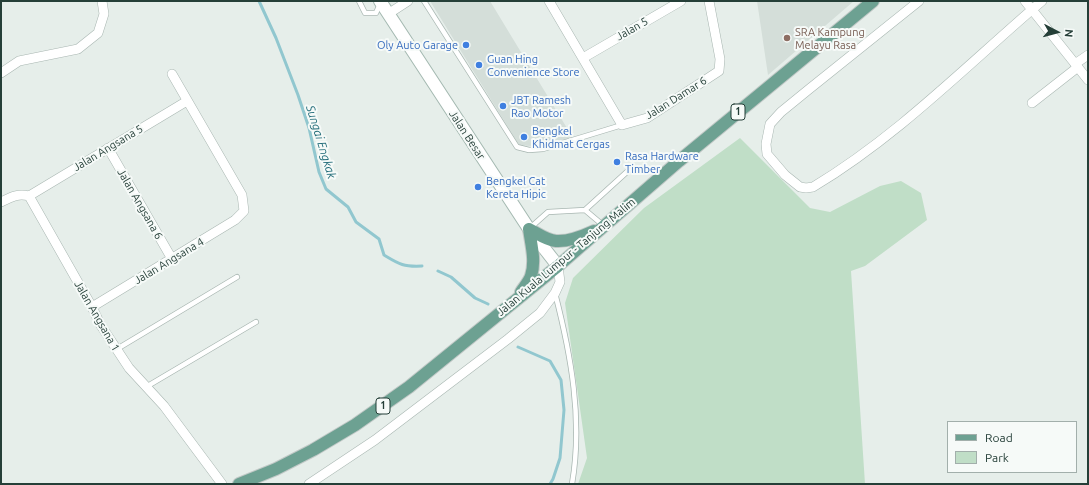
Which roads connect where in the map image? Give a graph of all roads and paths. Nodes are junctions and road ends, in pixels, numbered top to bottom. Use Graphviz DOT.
graph roads {
  1 [pos="102,1"];
  2 [pos="359,1"];
  3 [pos="408,1"];
  4 [pos="424,1"];
  5 [pos="550,1"];
  6 [pos="681,1"];
  7 [pos="709,1"];
  8 [pos="873,1"];
  9 [pos="919,1"];
  10 [pos="1025,1"];
  11 [pos="1042,1"];
  12 [pos="381,2"];
  13 [pos="1032,10"];
  14 [pos="388,14"];
  15 [pos="1088,54"];
  16 [pos="582,58"];
  17 [pos="1076,66"];
  18 [pos="1,73"];
  19 [pos="172,74"];
  20 [pos="1088,80"];
  21 [pos="187,101"];
  22 [pos="1032,103"];
  23 [pos="622,125"];
  24 [pos="108,148"];
  25 [pos="629,170"];
  26 [pos="29,196"];
  27 [pos="1,202"];
  28 [pos="585,210"];
  29 [pos="604,226"];
  30 [pos="529,229"];
  31 [pos="172,259"];
  32 [pos="558,266"];
  33 [pos="237,277"];
  34 [pos="555,293"];
  35 [pos="511,304"];
  36 [pos="92,307"];
  37 [pos="256,322"];
  38 [pos="117,349"];
  39 [pos="146,387"];
  40 [pos="222,484"];
  41 [pos="239,484"];
  42 [pos="309,484"];
  43 [pos="572,484"];
  1 -- 18 [label="street"];
  2 -- 12 [label="lane"];
  3 -- 14 [label="street"];
  4 -- 23 [label="lane, Jalan Damar 6"];
  5 -- 16 [label="street"];
  6 -- 16 [label="street, Jalan 5"];
  7 -- 23 [label="street, Jalan Damar 6"];
  8 -- 29 [label="main road, Jalan Kuala Lumpur - Tanjung Malim / 1"];
  9 -- 13 [label="street"];
  10 -- 13 [label="street"];
  11 -- 13 [label="street"];
  12 -- 14 [label="main road, Jalan Besar"];
  13 -- 17 [label="street"];
  14 -- 30 [label="main road, Jalan Besar"];
  15 -- 17 [label="street"];
  16 -- 23 [label="street"];
  17 -- 20 [label="street"];
  17 -- 22 [label="street"];
  19 -- 21 [label="street"];
  21 -- 24 [label="street, Jalan Angsana 5"];
  21 -- 31 [label="street, Jalan Angsana 4"];
  24 -- 26 [label="street, Jalan Angsana 5"];
  24 -- 31 [label="street, Jalan Angsana 6"];
  25 -- 28 [label="lane"];
  26 -- 27 [label="street"];
  26 -- 36 [label="street, Jalan Angsana 1"];
  28 -- 29 [label="lane"];
  28 -- 30 [label="lane"];
  29 -- 30 [label="main road"];
  29 -- 32 [label="main road, Jalan Kuala Lumpur - Tanjung Malim / 1"];
  30 -- 32 [label="main road, Jalan Besar"];
  30 -- 35 [label="main road"];
  31 -- 36 [label="street, Jalan Angsana 4"];
  32 -- 34 [label="street"];
  32 -- 35 [label="main road, Jalan Kuala Lumpur - Tanjung Malim / 1"];
  33 -- 38 [label="lane"];
  34 -- 42 [label="street"];
  34 -- 43 [label="lane"];
  35 -- 41 [label="main road, Jalan Kuala Lumpur - Tanjung Malim / 1"];
  36 -- 38 [label="street, Jalan Angsana 1"];
  37 -- 39 [label="lane"];
  38 -- 39 [label="street, Jalan Angsana 1"];
  39 -- 40 [label="street, Jalan Angsana 1"];
}
